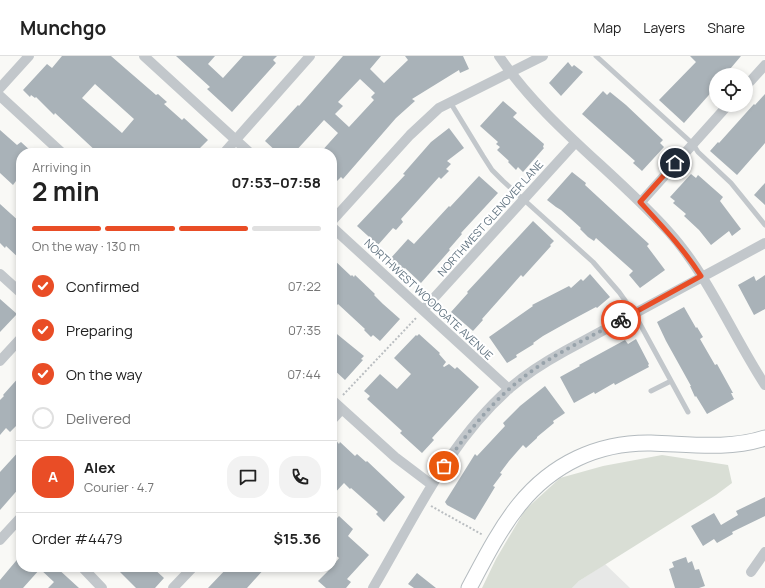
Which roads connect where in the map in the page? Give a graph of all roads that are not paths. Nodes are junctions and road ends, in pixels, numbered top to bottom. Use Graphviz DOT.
graph roads {
  1 [pos="29,56"];
  2 [pos="144,56"];
  3 [pos="310,56"];
  4 [pos="499,56"];
  5 [pos="543,56"];
  6 [pos="596,56"];
  7 [pos="765,65"];
  8 [pos="510,73"];
  9 [pos="753,78"];
  10 [pos="0,88"];
  11 [pos="0,96"];
  12 [pos="450,102"];
  13 [pos="722,112"];
  14 [pos="236,140"];
  15 [pos="575,143"];
  16 [pos="693,144"];
  17 [pos="57,148"];
  18 [pos="229,148"];
  19 [pos="245,148"];
  20 [pos="523,200"];
  21 [pos="640,202"];
  22 [pos="337,215"];
  23 [pos="765,225"];
  24 [pos="337,232"];
  25 [pos="765,242"];
  26 [pos="0,274"];
  27 [pos="701,276"];
  28 [pos="16,288"];
  29 [pos="423,310"];
  30 [pos="634,313"];
  31 [pos="16,343"];
  32 [pos="0,361"];
  33 [pos="671,381"];
  34 [pos="765,385"];
  35 [pos="509,389"];
  36 [pos="651,391"];
  37 [pos="337,404"];
  38 [pos="342,409"];
  39 [pos="688,412"];
  40 [pos="337,414"];
  41 [pos="765,438"];
  42 [pos="432,486"];
  43 [pos="16,522"];
  44 [pos="0,540"];
  45 [pos="765,552"];
  46 [pos="87,572"];
  47 [pos="188,572"];
  48 [pos="751,572"];
  49 [pos="102,588"];
  50 [pos="173,588"];
  51 [pos="374,588"];
  52 [pos="469,588"];
  1 -- 10 [label="street"];
  2 -- 14 [label="street"];
  3 -- 14 [label="street"];
  4 -- 8 [label="street"];
  5 -- 8 [label="street"];
  6 -- 16 [label="lane"];
  7 -- 9 [label="street"];
  8 -- 12 [label="street"];
  8 -- 15 [label="street"];
  11 -- 17 [label="street"];
  12 -- 20 [label="lane"];
  12 -- 22 [label="street"];
  13 -- 16 [label="street"];
  14 -- 18 [label="street"];
  14 -- 19 [label="street"];
  15 -- 20 [label="street, NORTHWEST GLENOVER LANE"];
  15 -- 21 [label="street"];
  16 -- 21 [label="street"];
  16 -- 23 [label="lane"];
  20 -- 29 [label="street, NORTHWEST GLENOVER LANE"];
  20 -- 30 [label="lane"];
  21 -- 27 [label="street"];
  24 -- 29 [label="street, NORTHWEST WOODGATE AVENUE"];
  25 -- 27 [label="street"];
  26 -- 28 [label="street"];
  27 -- 30 [label="street"];
  27 -- 34 [label="street"];
  29 -- 35 [label="street, NORTHWEST WOODGATE AVENUE"];
  30 -- 33 [label="lane"];
  30 -- 35 [label="street"];
  31 -- 32 [label="street"];
  33 -- 36 [label="lane"];
  33 -- 39 [label="lane"];
  35 -- 42 [label="street"];
  37 -- 38 [label="street"];
  38 -- 40 [label="street"];
  38 -- 42 [label="street"];
  41 -- 52 [label="street"];
  42 -- 51 [label="street"];
  43 -- 44 [label="street"];
  45 -- 48 [label="street"];
  46 -- 49 [label="street"];
  47 -- 50 [label="street"];
}
